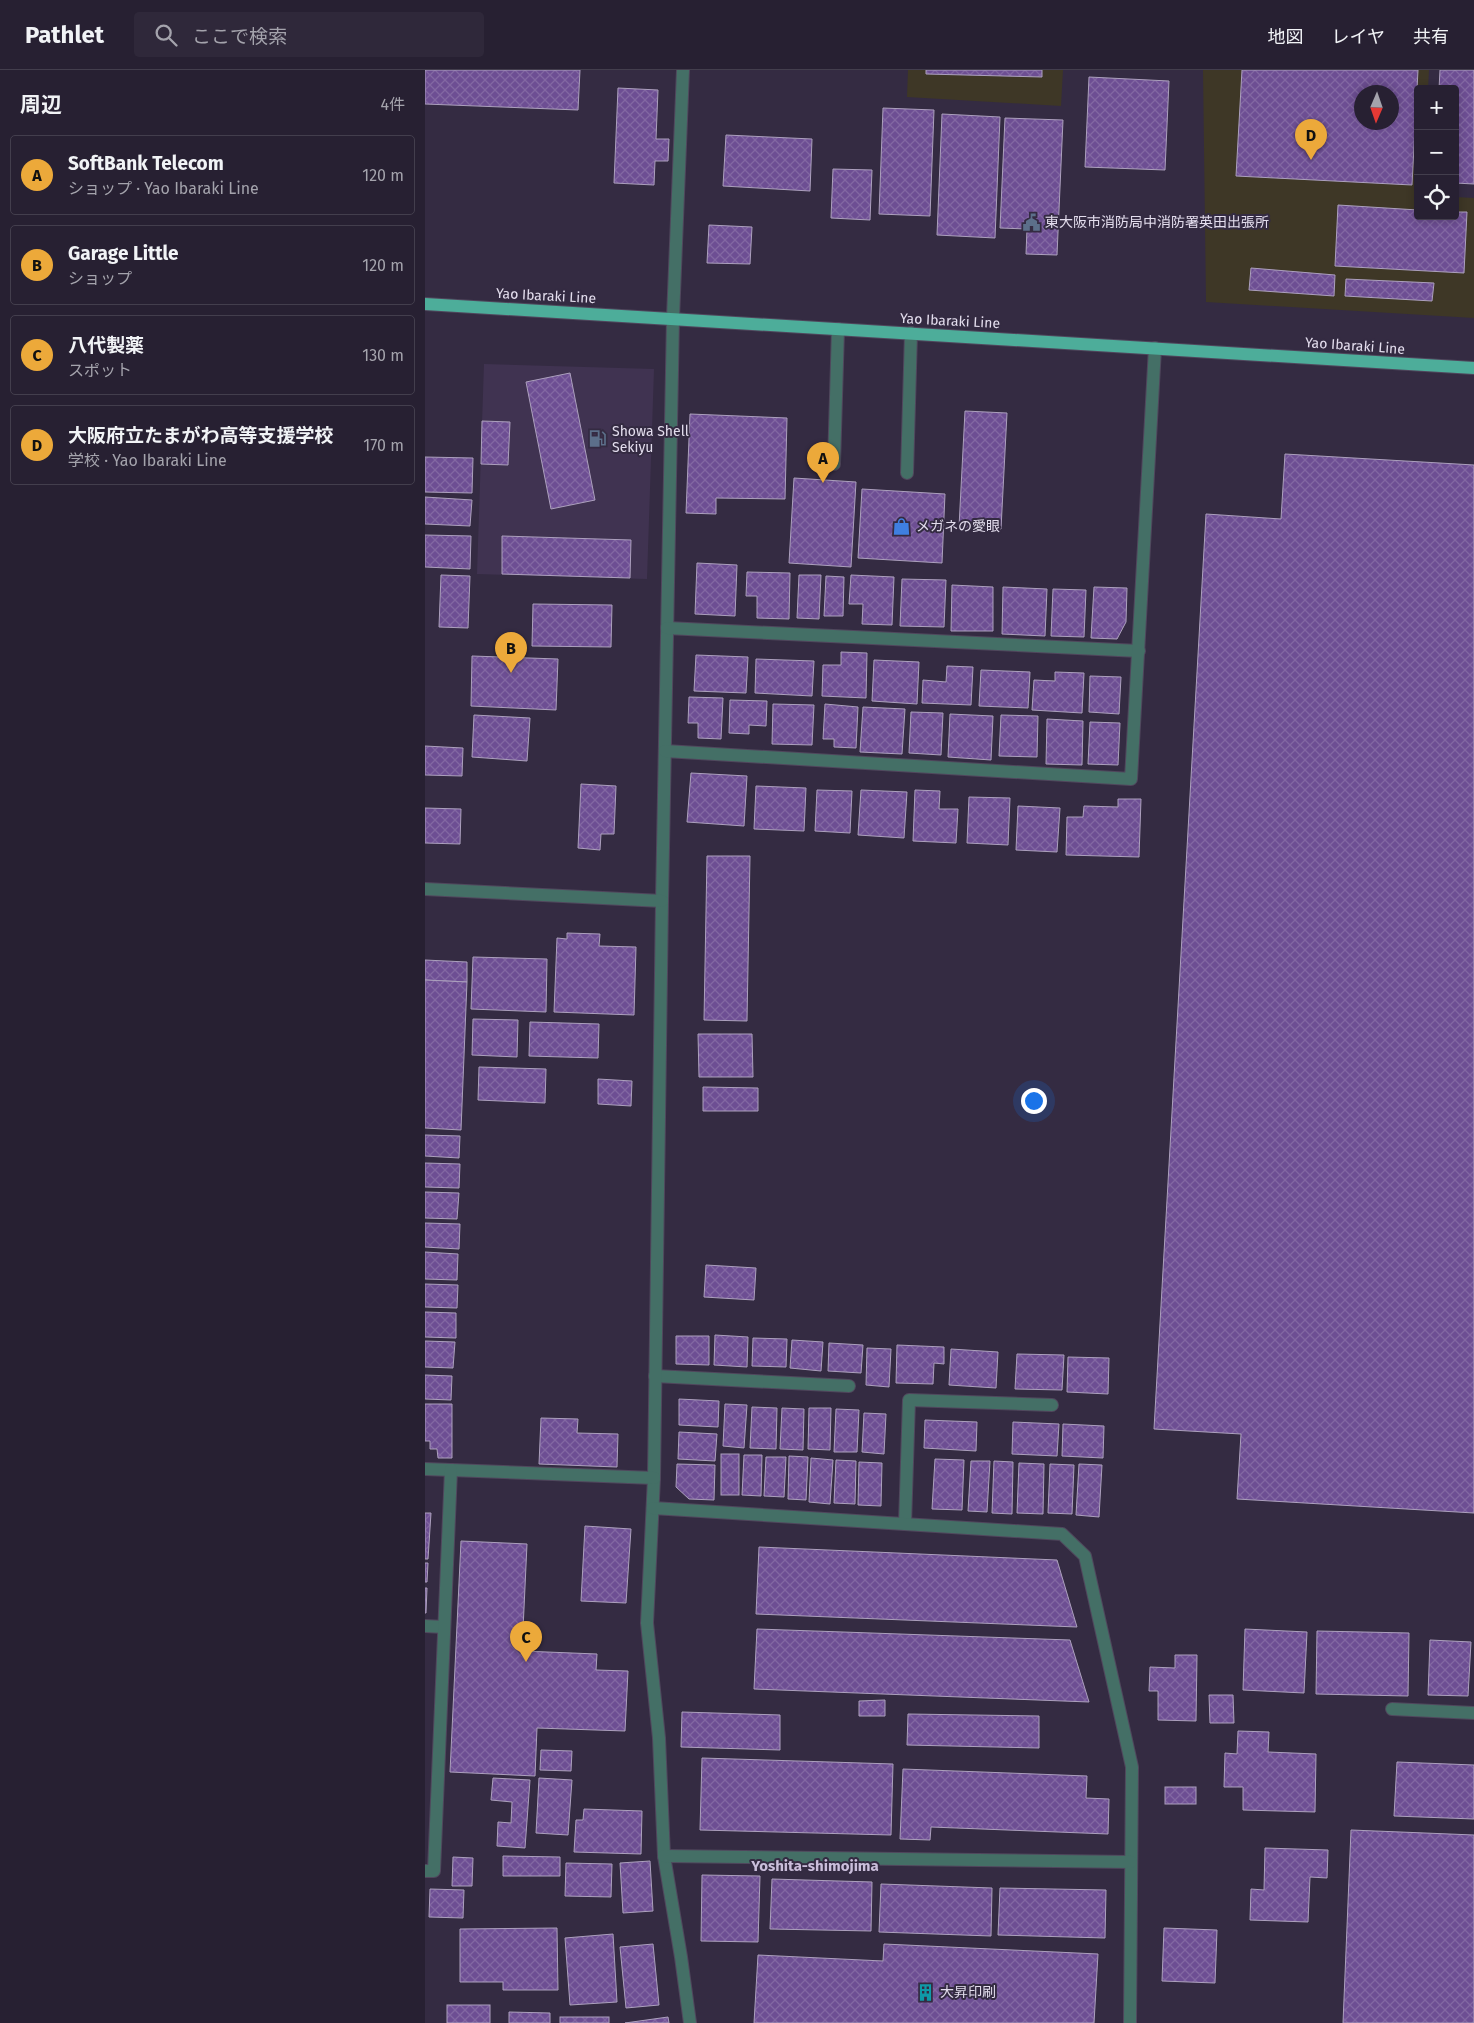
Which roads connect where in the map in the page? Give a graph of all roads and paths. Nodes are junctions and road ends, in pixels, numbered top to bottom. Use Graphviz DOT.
graph roads {
  1 [pos="683,70"];
  2 [pos="425,304"];
  3 [pos="673,318"];
  4 [pos="838,329"];
  5 [pos="911,333"];
  6 [pos="1155,348"];
  7 [pos="1474,368"];
  8 [pos="834,464"];
  9 [pos="907,473"];
  10 [pos="667,628"];
  11 [pos="1139,652"];
  12 [pos="665,751"];
  13 [pos="425,889"];
  14 [pos="662,901"];
  15 [pos="655,1376"];
  16 [pos="849,1386"];
  17 [pos="1051,1405"];
  18 [pos="425,1469"];
  19 [pos="451,1470"];
  20 [pos="654,1478"];
  21 [pos="653,1508"];
  22 [pos="905,1524"];
  23 [pos="425,1626"];
  24 [pos="444,1627"];
  25 [pos="1391,1709"];
  26 [pos="1474,1713"];
  27 [pos="663,1856"];
  28 [pos="1131,1862"];
  29 [pos="425,1871"];
  30 [pos="690,2023"];
  31 [pos="1130,2023"];
  1 -- 3 [label="street"];
  2 -- 3 [label="main road, Yao Ibaraki Line"];
  3 -- 4 [label="main road, Yao Ibaraki Line"];
  3 -- 10 [label="street"];
  4 -- 5 [label="main road, Yao Ibaraki Line"];
  4 -- 8 [label="street"];
  5 -- 6 [label="main road, Yao Ibaraki Line"];
  5 -- 9 [label="street"];
  6 -- 7 [label="main road, Yao Ibaraki Line"];
  6 -- 11 [label="street"];
  10 -- 11 [label="street"];
  10 -- 12 [label="street"];
  11 -- 12 [label="street"];
  12 -- 14 [label="street"];
  13 -- 14 [label="street"];
  14 -- 15 [label="street"];
  15 -- 16 [label="street"];
  15 -- 20 [label="street"];
  17 -- 22 [label="street"];
  18 -- 19 [label="street"];
  19 -- 20 [label="street"];
  19 -- 24 [label="street"];
  20 -- 21 [label="street"];
  21 -- 22 [label="street"];
  21 -- 27 [label="street"];
  22 -- 28 [label="street"];
  23 -- 24 [label="street"];
  24 -- 29 [label="street"];
  25 -- 26 [label="street"];
  27 -- 28 [label="street"];
  27 -- 30 [label="street"];
  28 -- 31 [label="street"];
}
